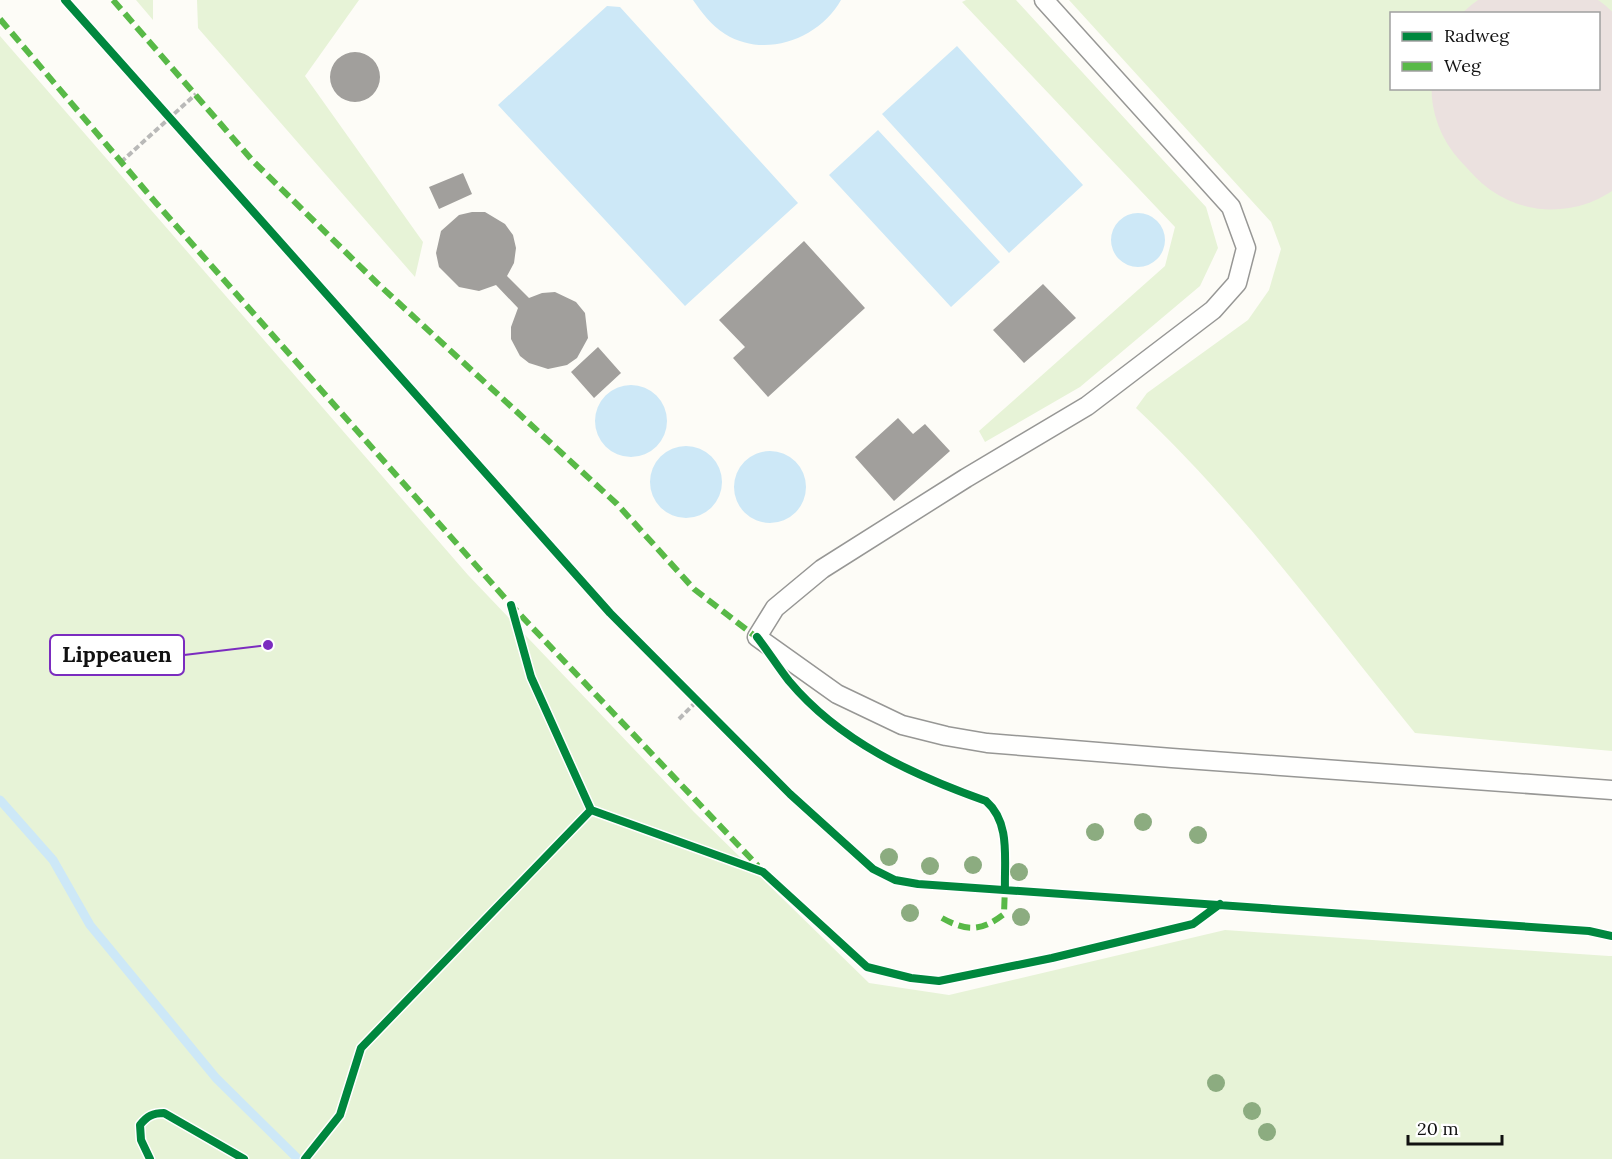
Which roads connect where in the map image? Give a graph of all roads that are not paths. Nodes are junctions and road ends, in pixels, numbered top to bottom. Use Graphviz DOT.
graph roads {
  1 [pos="1044,0"];
  2 [pos="1612,790"];
  1 -- 2 [label="lane"];
}
